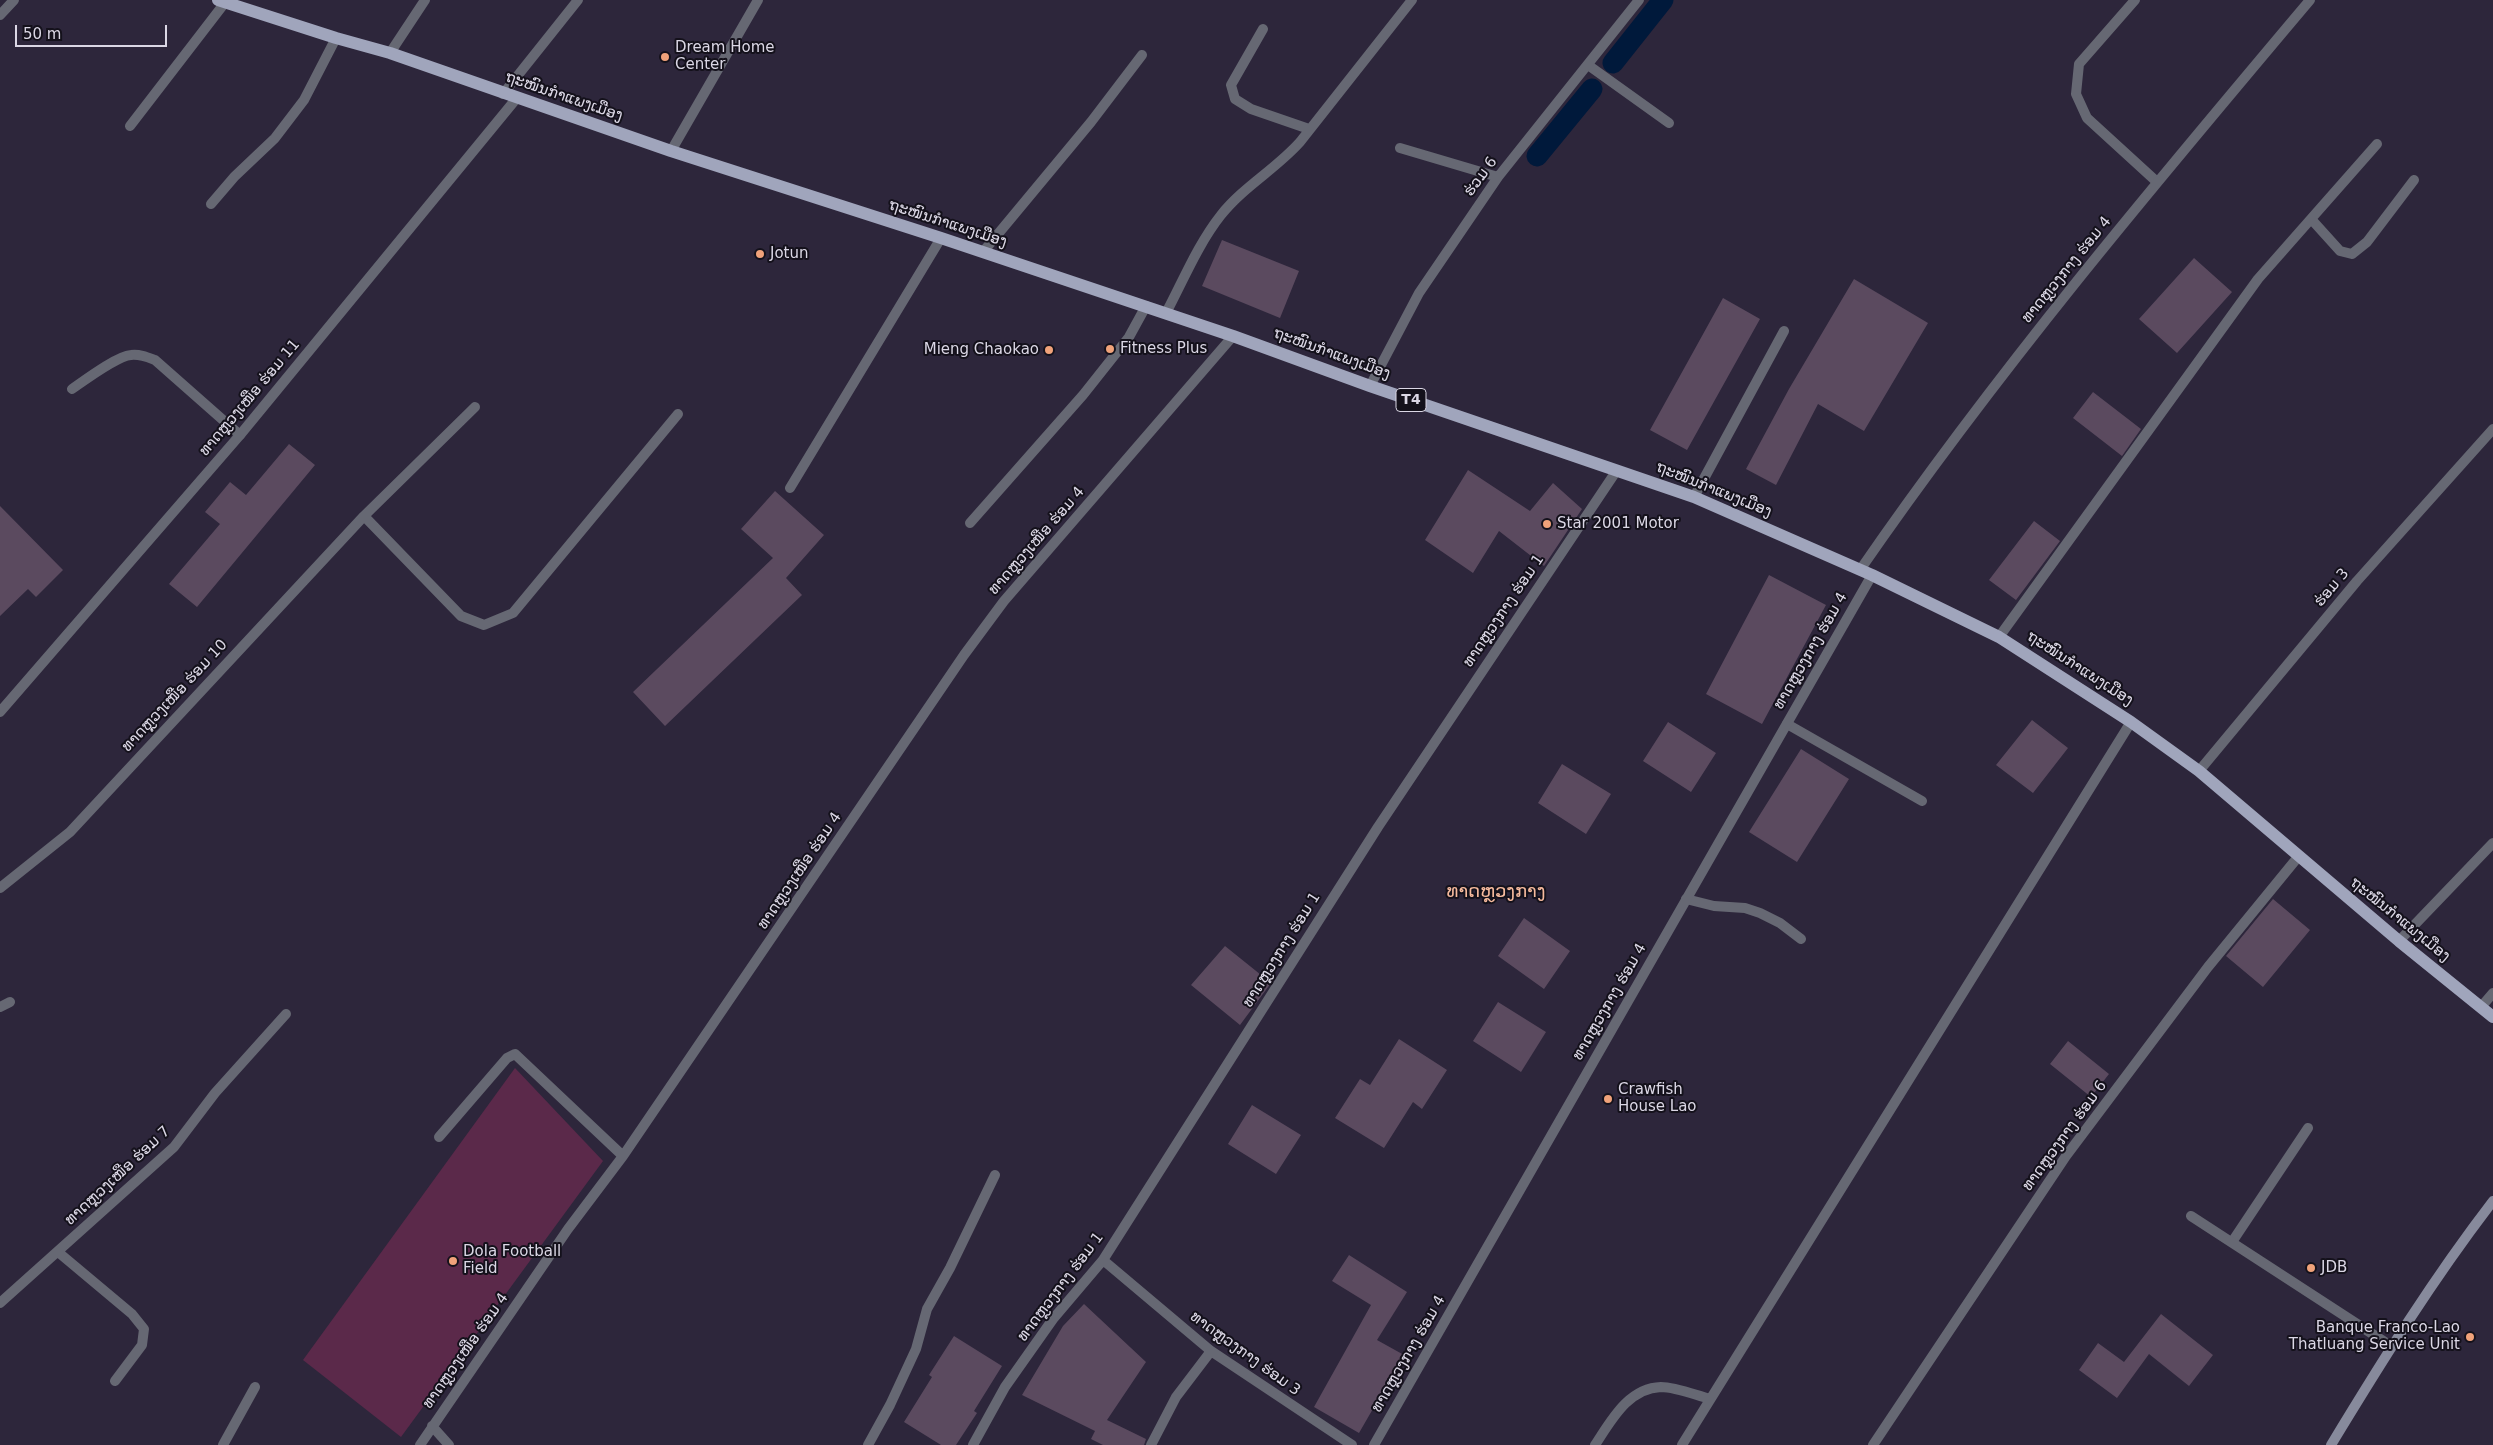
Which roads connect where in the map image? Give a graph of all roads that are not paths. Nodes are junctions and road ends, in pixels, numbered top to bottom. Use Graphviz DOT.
graph roads {
  1 [pos="14,0"];
  2 [pos="425,0"];
  3 [pos="578,0"];
  4 [pos="758,0"];
  5 [pos="1412,0"];
  6 [pos="1639,0"];
  7 [pos="2135,0"];
  8 [pos="2310,0"];
  9 [pos="224,1"];
  10 [pos="0,15"];
  11 [pos="1263,29"];
  12 [pos="336,38"];
  13 [pos="390,53"];
  14 [pos="1142,55"];
  15 [pos="1588,65"];
  16 [pos="503,94"];
  17 [pos="516,99"];
  18 [pos="1669,123"];
  19 [pos="130,126"];
  20 [pos="1309,129"];
  21 [pos="2377,144"];
  22 [pos="1400,148"];
  23 [pos="671,151"];
  24 [pos="1498,177"];
  25 [pos="2414,180"];
  26 [pos="2157,182"];
  27 [pos="211,204"];
  28 [pos="2312,220"];
  29 [pos="941,238"];
  30 [pos="984,252"];
  31 [pos="1146,306"];
  32 [pos="1166,313"];
  33 [pos="1784,331"];
  34 [pos="1233,336"];
  35 [pos="1370,386"];
  36 [pos="72,389"];
  37 [pos="475,407"];
  38 [pos="678,414"];
  39 [pos="2493,429"];
  40 [pos="240,435"];
  41 [pos="1617,470"];
  42 [pos="790,488"];
  43 [pos="1694,497"];
  44 [pos="364,516"];
  45 [pos="970,523"];
  46 [pos="1866,572"];
  47 [pos="1999,637"];
  48 [pos="0,712"];
  49 [pos="2131,722"];
  50 [pos="1787,724"];
  51 [pos="2199,771"];
  52 [pos="1922,801"];
  53 [pos="2493,843"];
  54 [pos="2298,857"];
  55 [pos="0,888"];
  56 [pos="1686,899"];
  57 [pos="1801,939"];
  58 [pos="2399,941"];
  59 [pos="2493,993"];
  60 [pos="10,1002"];
  61 [pos="0,1007"];
  62 [pos="2481,1007"];
  63 [pos="286,1014"];
  64 [pos="2493,1017"];
  65 [pos="2308,1128"];
  66 [pos="439,1137"];
  67 [pos="623,1156"];
  68 [pos="995,1175"];
  69 [pos="2493,1201"];
  70 [pos="2191,1216"];
  71 [pos="2232,1242"];
  72 [pos="58,1252"];
  73 [pos="1103,1260"];
  74 [pos="0,1303"];
  75 [pos="2391,1346"];
  76 [pos="1210,1351"];
  77 [pos="115,1381"];
  78 [pos="255,1387"];
  79 [pos="1710,1399"];
  80 [pos="432,1426"];
  81 [pos="223,1445"];
  82 [pos="420,1445"];
  83 [pos="449,1445"];
  84 [pos="868,1445"];
  85 [pos="972,1445"];
  86 [pos="1151,1445"];
  87 [pos="1352,1445"];
  88 [pos="1374,1445"];
  89 [pos="1595,1445"];
  90 [pos="1682,1445"];
  91 [pos="1873,1445"];
  92 [pos="2331,1445"];
  1 -- 10 [label="street"];
  2 -- 13 [label="street"];
  3 -- 16 [label="street"];
  4 -- 23 [label="street"];
  5 -- 20 [label="street"];
  6 -- 15 [label="street, ຮ່ວມ 6"];
  7 -- 26 [label="street"];
  8 -- 26 [label="street, ທາດຫຼວງກາງ ຮ່ອມ 4"];
  9 -- 12 [label="main road, ຖະໜົນກຳແພງເມືອງ / T4"];
  9 -- 19 [label="street"];
  11 -- 20 [label="street"];
  12 -- 13 [label="main road, ຖະໜົນກຳແພງເມືອງ / T4"];
  12 -- 27 [label="street"];
  13 -- 16 [label="main road, ຖະໜົນກຳແພງເມືອງ / T4"];
  14 -- 30 [label="street"];
  15 -- 18 [label="street"];
  15 -- 24 [label="street, ຮ່ວມ 6"];
  16 -- 17 [label="main road, ຖະໜົນກຳແພງເມືອງ / T4"];
  17 -- 23 [label="main road, ຖະໜົນກຳແພງເມືອງ / T4"];
  17 -- 40 [label="street, ທາດຫຼວງເໜືອ ຮ່ອມ 11"];
  20 -- 32 [label="street"];
  21 -- 28 [label="street"];
  22 -- 24 [label="street"];
  23 -- 29 [label="main road, ຖະໜົນກຳແພງເມືອງ / T4"];
  24 -- 35 [label="street, ຮ່ວມ 6"];
  25 -- 28 [label="street"];
  26 -- 46 [label="street, ທາດຫຼວງກາງ ຮ່ອມ 4"];
  28 -- 47 [label="street"];
  29 -- 30 [label="main road, ຖະໜົນກຳແພງເມືອງ / T4"];
  29 -- 42 [label="street"];
  30 -- 31 [label="main road, ຖະໜົນກຳແພງເມືອງ / T4"];
  31 -- 32 [label="main road, ຖະໜົນກຳແພງເມືອງ / T4"];
  31 -- 45 [label="street"];
  32 -- 34 [label="main road, ຖະໜົນກຳແພງເມືອງ / T4"];
  33 -- 43 [label="street"];
  34 -- 35 [label="main road, ຖະໜົນກຳແພງເມືອງ / T4"];
  34 -- 67 [label="street, ທາດຫຼວງເໜືອ ຮ່ອມ 4"];
  35 -- 41 [label="main road, ຖະໜົນກຳແພງເມືອງ / T4"];
  36 -- 40 [label="street"];
  37 -- 44 [label="street, ທາດຫຼວງເໜືອ ຮ່ອມ 10"];
  38 -- 44 [label="street"];
  39 -- 51 [label="street, ຮ່ອມ 3"];
  40 -- 48 [label="street, ທາດຫຼວງເໜືອ ຮ່ອມ 11"];
  41 -- 43 [label="main road, ຖະໜົນກຳແພງເມືອງ / T4"];
  41 -- 73 [label="street, ທາດຫຼວງກາງ ຮ່ອມ 1"];
  43 -- 46 [label="main road, ຖະໜົນກຳແພງເມືອງ / T4"];
  44 -- 55 [label="street, ທາດຫຼວງເໜືອ ຮ່ອມ 10"];
  46 -- 47 [label="main road, ຖະໜົນກຳແພງເມືອງ / T4"];
  46 -- 50 [label="street, ທາດຫຼວງກາງ ຮ່ອມ 4"];
  47 -- 49 [label="main road, ຖະໜົນກຳແພງເມືອງ / T4"];
  49 -- 51 [label="main road, ຖະໜົນກຳແພງເມືອງ / T4"];
  49 -- 79 [label="street"];
  50 -- 52 [label="street"];
  50 -- 56 [label="street, ທາດຫຼວງກາງ ຮ່ອມ 4"];
  51 -- 54 [label="main road, ຖະໜົນກຳແພງເມືອງ / T4"];
  53 -- 58 [label="street"];
  54 -- 58 [label="main road, ຖະໜົນກຳແພງເມືອງ / T4"];
  54 -- 91 [label="street, ທາດຫຼວງກາງ ຮ່ອມ 6"];
  56 -- 57 [label="street"];
  56 -- 88 [label="street, ທາດຫຼວງກາງ ຮ່ອມ 4"];
  58 -- 62 [label="main road, ຖະໜົນກຳແພງເມືອງ / T4"];
  59 -- 62 [label="street"];
  60 -- 61 [label="street"];
  62 -- 64 [label="main road, ຖະໜົນກຳແພງເມືອງ / T4"];
  63 -- 72 [label="street, ທາດຫຼວງເໜືອ ຮ່ອມ 7"];
  65 -- 71 [label="street"];
  66 -- 67 [label="street"];
  67 -- 80 [label="street, ທາດຫຼວງເໜືອ ຮ່ອມ 4"];
  68 -- 84 [label="street"];
  69 -- 75 [label="main road"];
  70 -- 71 [label="street"];
  71 -- 75 [label="street"];
  72 -- 74 [label="street, ທາດຫຼວງເໜືອ ຮ່ອມ 7"];
  72 -- 77 [label="street"];
  73 -- 76 [label="street, ທາດຫຼວງກາງ ຮ່ອມ 3"];
  73 -- 85 [label="street, ທາດຫຼວງກາງ ຮ່ອມ 1"];
  75 -- 92 [label="main road"];
  76 -- 86 [label="street"];
  76 -- 87 [label="street, ທາດຫຼວງກາງ ຮ່ອມ 3"];
  78 -- 81 [label="street"];
  79 -- 89 [label="street"];
  79 -- 90 [label="street"];
  80 -- 82 [label="street, ທາດຫຼວງເໜືອ ຮ່ອມ 4"];
  80 -- 83 [label="street"];
}
